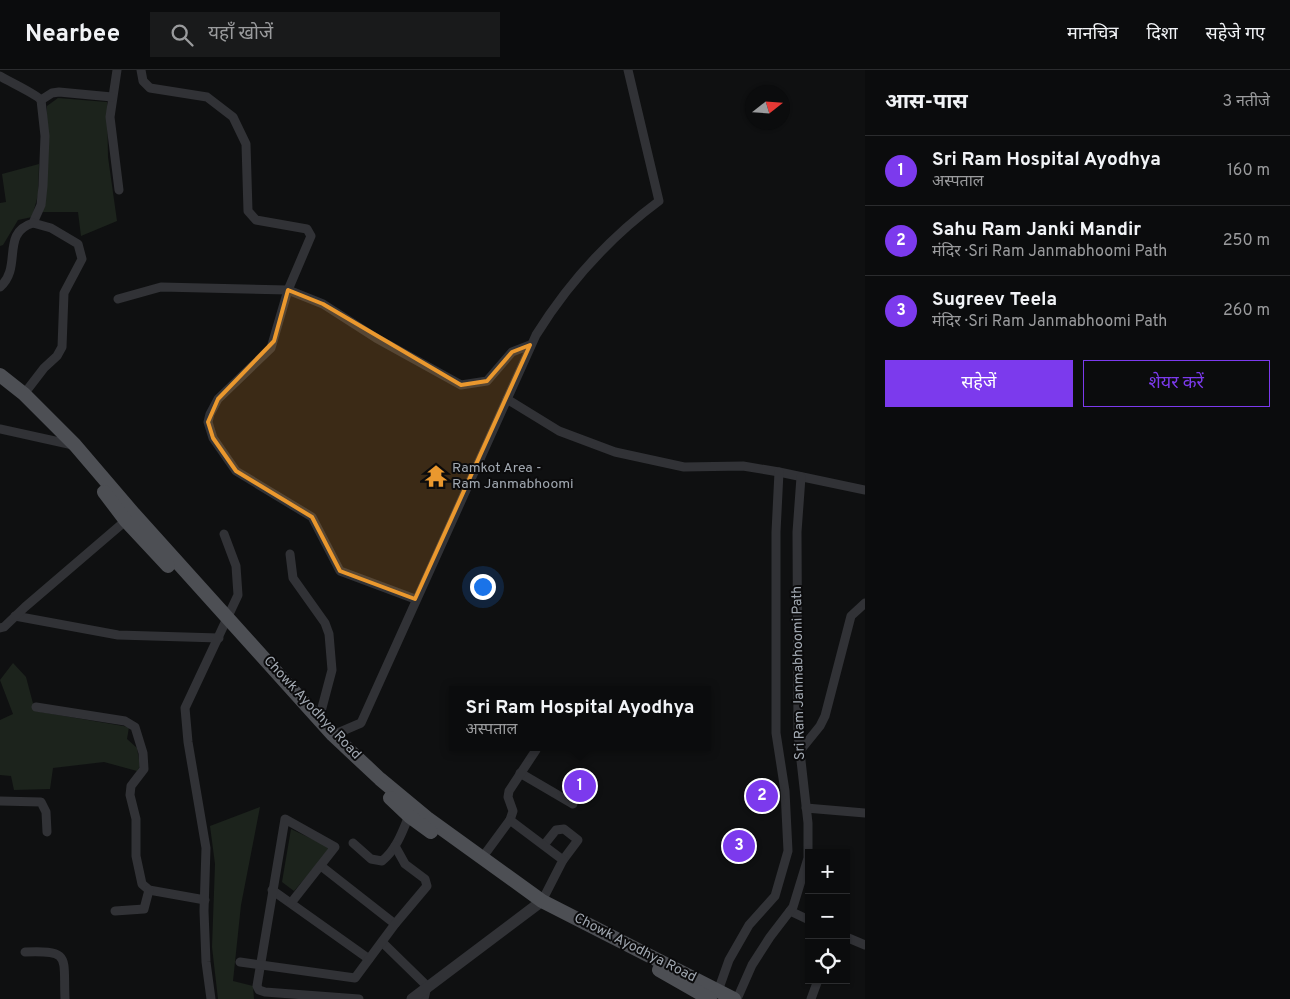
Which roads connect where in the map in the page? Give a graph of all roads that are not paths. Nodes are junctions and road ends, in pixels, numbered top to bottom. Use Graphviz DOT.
graph roads {
  1 [pos="117,70"];
  2 [pos="141,70"];
  3 [pos="628,70"];
  4 [pos="0,76"];
  5 [pos="112,97"];
  6 [pos="41,100"];
  7 [pos="119,190"];
  8 [pos="33,223"];
  9 [pos="0,286"];
  10 [pos="288,290"];
  11 [pos="118,299"];
  12 [pos="530,345"];
  13 [pos="0,375"];
  14 [pos="0,387"];
  15 [pos="24,394"];
  16 [pos="507,398"];
  17 [pos="0,429"];
  18 [pos="71,444"];
  19 [pos="779,472"];
  20 [pos="801,477"];
  21 [pos="865,490"];
  22 [pos="130,518"];
  23 [pos="224,534"];
  24 [pos="290,554"];
  25 [pos="415,599"];
  26 [pos="865,603"];
  27 [pos="15,616"];
  28 [pos="224,627"];
  29 [pos="0,628"];
  30 [pos="36,706"];
  31 [pos="319,719"];
  32 [pos="333,735"];
  33 [pos="535,751"];
  34 [pos="800,752"];
  35 [pos="520,773"];
  36 [pos="0,801"];
  37 [pos="573,804"];
  38 [pos="806,808"];
  39 [pos="411,811"];
  40 [pos="865,813"];
  41 [pos="510,820"];
  42 [pos="47,832"];
  43 [pos="353,843"];
  44 [pos="544,845"];
  45 [pos="395,846"];
  46 [pos="482,858"];
  47 [pos="563,860"];
  48 [pos="321,866"];
  49 [pos="149,890"];
  50 [pos="272,890"];
  51 [pos="204,900"];
  52 [pos="291,903"];
  53 [pos="539,903"];
  54 [pos="115,911"];
  55 [pos="790,912"];
  56 [pos="805,918"];
  57 [pos="395,924"];
  58 [pos="850,939"];
  59 [pos="382,942"];
  60 [pos="865,945"];
  61 [pos="25,952"];
  62 [pos="369,959"];
  63 [pos="240,962"];
  64 [pos="262,964"];
  65 [pos="817,984"];
  66 [pos="427,986"];
  67 [pos="714,995"];
  68 [pos="65,999"];
  69 [pos="211,999"];
  70 [pos="359,999"];
  71 [pos="412,999"];
  72 [pos="424,999"];
  73 [pos="736,999"];
  74 [pos="811,999"];
  1 -- 5 [label="street"];
  2 -- 10 [label="street"];
  3 -- 12 [label="street"];
  4 -- 6 [label="street"];
  5 -- 6 [label="street"];
  5 -- 7 [label="street"];
  6 -- 8 [label="street"];
  8 -- 9 [label="street"];
  8 -- 15 [label="street"];
  10 -- 11 [label="street"];
  10 -- 12 [label="street"];
  10 -- 25 [label="street"];
  12 -- 16 [label="street"];
  13 -- 15 [label="main road, Chowk Ayodhya Road"];
  14 -- 18 [label="main road"];
  15 -- 18 [label="main road, Chowk Ayodhya Road"];
  16 -- 19 [label="street"];
  16 -- 25 [label="street"];
  17 -- 18 [label="street"];
  18 -- 22 [label="main road, Chowk Ayodhya Road"];
  19 -- 20 [label="street"];
  19 -- 67 [label="street, Sri Ram Janmabhoomi Path"];
  20 -- 21 [label="street"];
  20 -- 34 [label="street, Sri Ram Janmabhoomi Path"];
  22 -- 27 [label="street"];
  22 -- 28 [label="main road, Chowk Ayodhya Road"];
  23 -- 28 [label="street"];
  24 -- 31 [label="street"];
  25 -- 32 [label="street"];
  26 -- 34 [label="street"];
  27 -- 28 [label="street"];
  27 -- 29 [label="street"];
  28 -- 31 [label="main road, Chowk Ayodhya Road"];
  28 -- 39 [label="main road"];
  28 -- 51 [label="street"];
  30 -- 49 [label="street"];
  31 -- 32 [label="main road, Chowk Ayodhya Road"];
  32 -- 39 [label="main road, Chowk Ayodhya Road"];
  33 -- 35 [label="street"];
  34 -- 38 [label="street, Sri Ram Janmabhoomi Path"];
  35 -- 37 [label="street"];
  35 -- 41 [label="street"];
  36 -- 42 [label="street"];
  38 -- 40 [label="street"];
  38 -- 55 [label="street, Sri Ram Janmabhoomi Path"];
  39 -- 45 [label="street"];
  39 -- 46 [label="main road, Chowk Ayodhya Road"];
  39 -- 53 [label="main road"];
  41 -- 44 [label="street"];
  41 -- 46 [label="street"];
  43 -- 45 [label="street"];
  44 -- 47 [label="street"];
  44 -- 47 [label="street"];
  45 -- 57 [label="street"];
  46 -- 53 [label="main road, Chowk Ayodhya Road"];
  47 -- 53 [label="street"];
  48 -- 50 [label="street"];
  48 -- 52 [label="street"];
  48 -- 57 [label="street"];
  49 -- 51 [label="street"];
  49 -- 54 [label="street"];
  50 -- 52 [label="street"];
  50 -- 64 [label="street"];
  51 -- 69 [label="street"];
  52 -- 62 [label="street"];
  53 -- 66 [label="street"];
  53 -- 67 [label="main road, Chowk Ayodhya Road"];
  55 -- 56 [label="street"];
  55 -- 73 [label="street, Sri Ram Janmabhoomi Path"];
  57 -- 59 [label="street"];
  58 -- 60 [label="street"];
  59 -- 62 [label="street"];
  59 -- 66 [label="street"];
  61 -- 68 [label="street"];
  62 -- 64 [label="street"];
  63 -- 64 [label="street"];
  64 -- 70 [label="street"];
  65 -- 74 [label="street"];
  66 -- 71 [label="street"];
  66 -- 72 [label="street"];
  67 -- 73 [label="main road, Chowk Ayodhya Road"];
}
